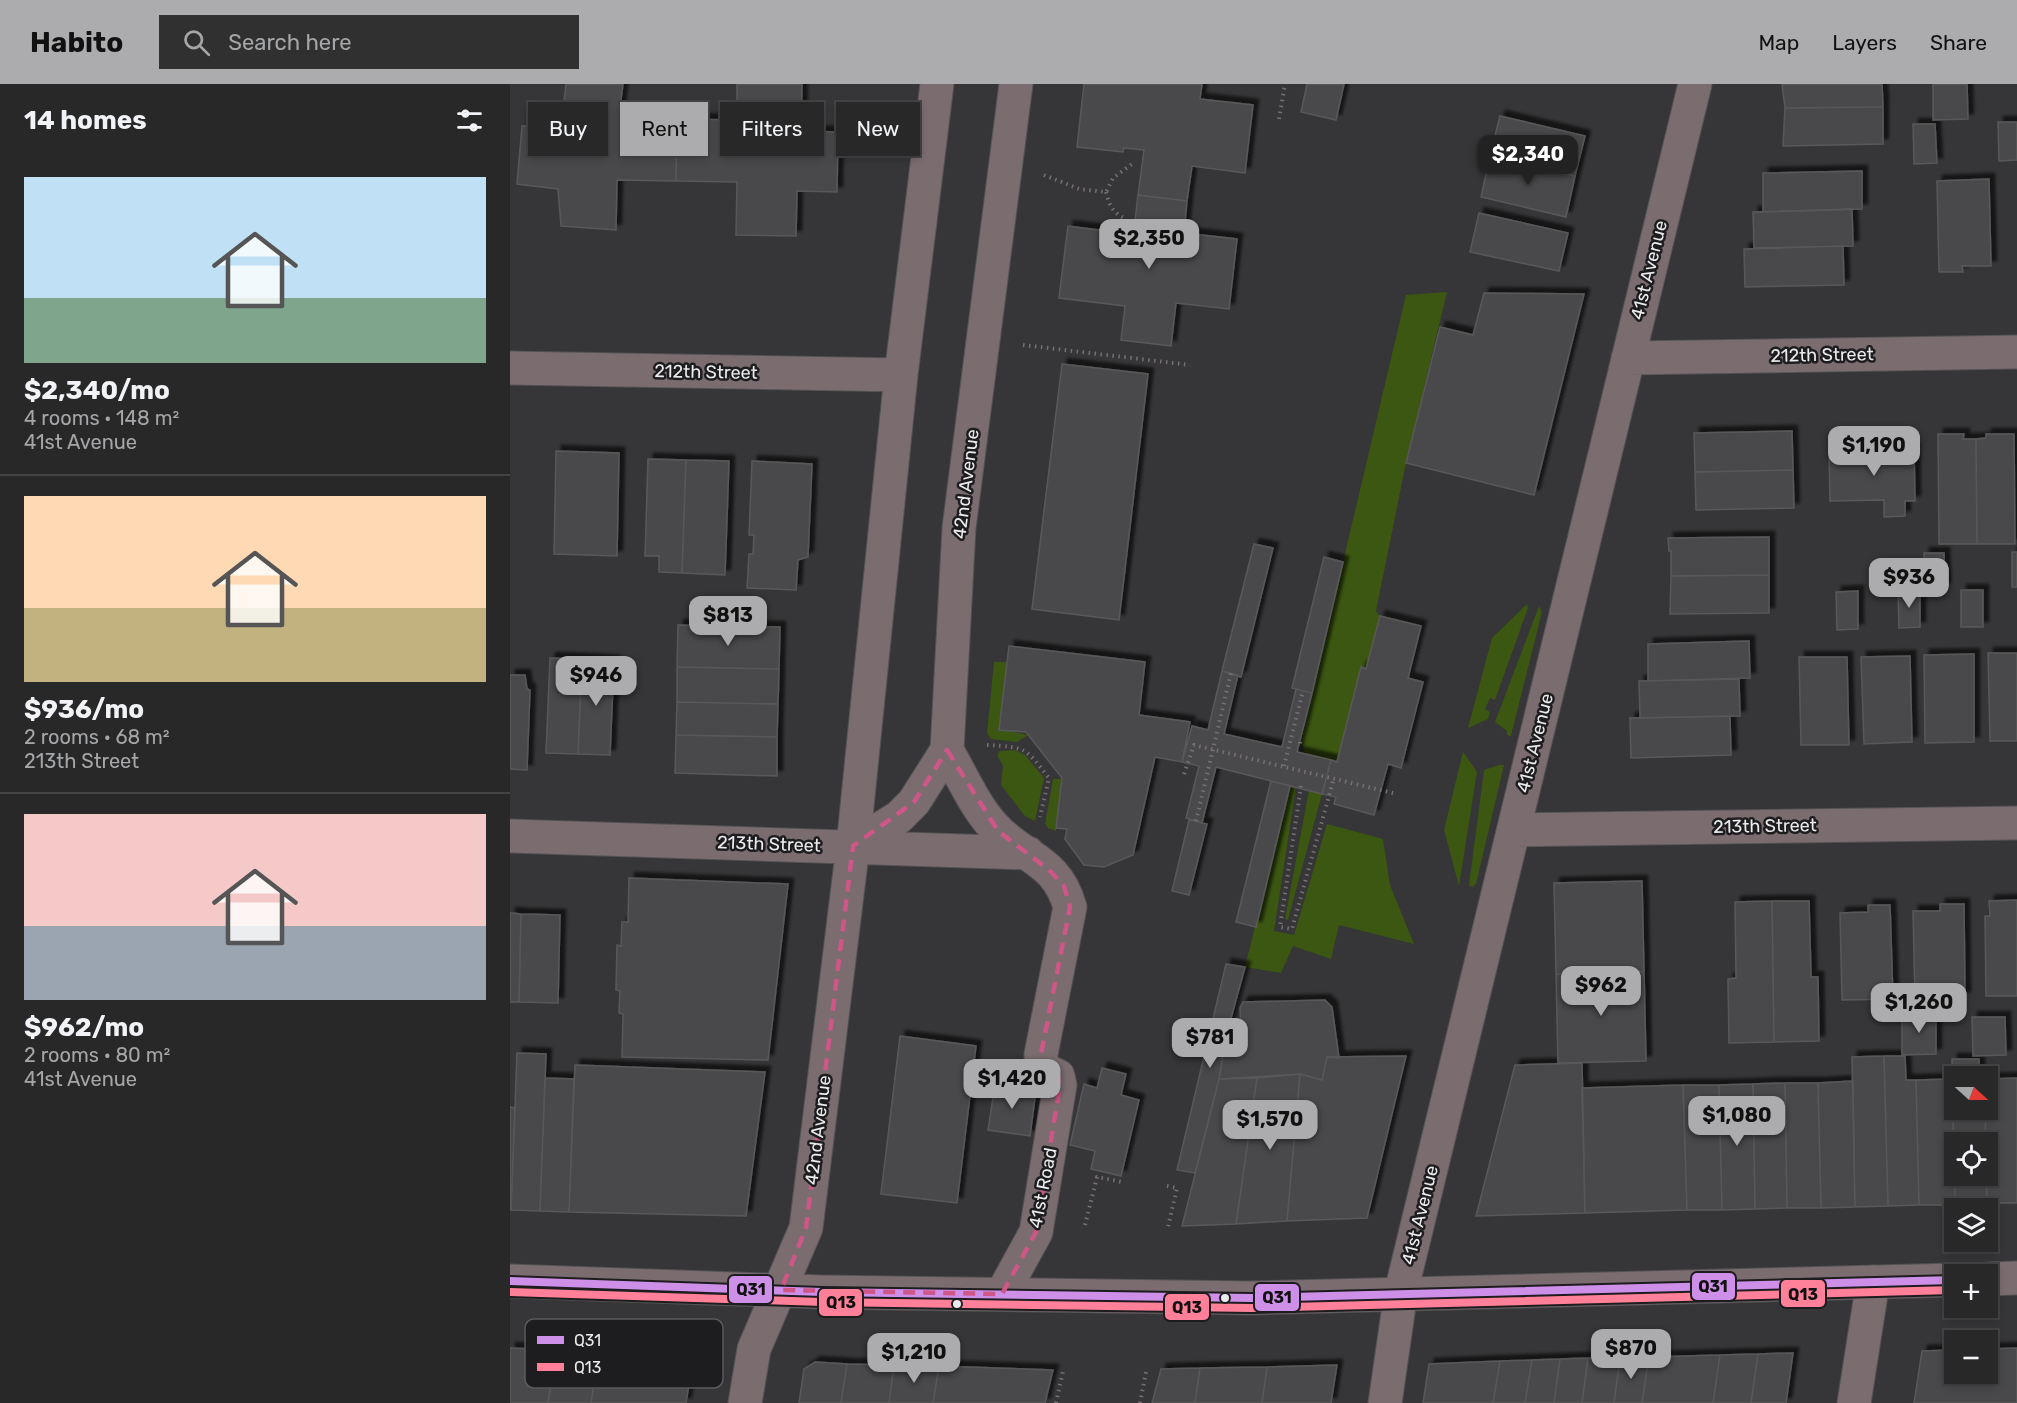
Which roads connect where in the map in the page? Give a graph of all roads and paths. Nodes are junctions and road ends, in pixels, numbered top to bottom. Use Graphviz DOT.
graph roads {
  1 [pos="938,84"];
  2 [pos="1016,84"];
  3 [pos="1285,84"];
  4 [pos="1695,84"];
  5 [pos="1279,119"];
  6 [pos="1132,164"];
  7 [pos="1044,175"];
  8 [pos="1106,192"];
  9 [pos="1126,219"];
  10 [pos="1023,345"];
  11 [pos="2017,352"];
  12 [pos="1628,358"];
  13 [pos="1190,365"];
  14 [pos="510,368"];
  15 [pos="902,375"];
  16 [pos="1231,674"];
  17 [pos="1303,691"];
  18 [pos="1300,742"];
  19 [pos="987,745"];
  20 [pos="1300,748"];
  21 [pos="947,750"];
  22 [pos="1213,750"];
  23 [pos="1284,766"];
  24 [pos="1184,774"];
  25 [pos="1334,778"];
  26 [pos="1301,786"];
  27 [pos="1397,794"];
  28 [pos="1039,819"];
  29 [pos="1196,821"];
  30 [pos="2017,823"];
  31 [pos="1514,830"];
  32 [pos="510,836"];
  33 [pos="853,846"];
  34 [pos="1028,853"];
  35 [pos="1122,1182"];
  36 [pos="1167,1186"];
  37 [pos="1085,1226"];
  38 [pos="1168,1227"];
  39 [pos="2017,1278"];
  40 [pos="1998,1279"];
  41 [pos="1944,1280"];
  42 [pos="510,1281"];
  43 [pos="1873,1282"];
  44 [pos="781,1290"];
  45 [pos="1401,1292"];
  46 [pos="1002,1294"];
  47 [pos="1063,1371"];
  48 [pos="1146,1372"];
  49 [pos="745,1403"];
  50 [pos="1056,1403"];
  51 [pos="1140,1403"];
  52 [pos="1385,1403"];
  53 [pos="1854,1403"];
  1 -- 15 [label="street, 42nd Avenue"];
  2 -- 21 [label="street, 42nd Avenue"];
  3 -- 5 [label="path"];
  4 -- 12 [label="street, 41st Avenue"];
  6 -- 8 [label="path"];
  7 -- 8 [label="path"];
  8 -- 9 [label="path"];
  10 -- 13 [label="path"];
  11 -- 12 [label="street, 212th Street"];
  12 -- 31 [label="street, 41st Avenue"];
  14 -- 15 [label="street, 212th Street"];
  15 -- 33 [label="street, 42nd Avenue"];
  16 -- 22 [label="path"];
  17 -- 23 [label="path"];
  18 -- 20 [label="path"];
  19 -- 28 [label="path"];
  21 -- 33 [label="street, 42nd Avenue"];
  21 -- 34 [label="street"];
  22 -- 23 [label="path"];
  22 -- 24 [label="path"];
  22 -- 29 [label="path"];
  23 -- 25 [label="path"];
  25 -- 26 [label="path"];
  25 -- 27 [label="path"];
  30 -- 31 [label="street, 213th Street"];
  31 -- 45 [label="street, 41st Avenue"];
  32 -- 33 [label="street, 213th Street"];
  33 -- 34 [label="street, 213th Street"];
  33 -- 44 [label="street, 42nd Avenue"];
  34 -- 46 [label="street, 41st Road"];
  35 -- 37 [label="path"];
  36 -- 38 [label="path"];
  39 -- 40 [label="street"];
  41 -- 43 [label="street"];
  42 -- 44 [label="street"];
  43 -- 45 [label="street"];
  43 -- 53 [label="street"];
  44 -- 46 [label="street"];
  44 -- 49 [label="street, 42nd Avenue"];
  45 -- 46 [label="street"];
  45 -- 52 [label="street, 41st Avenue"];
  47 -- 50 [label="path"];
  48 -- 51 [label="path"];
}
